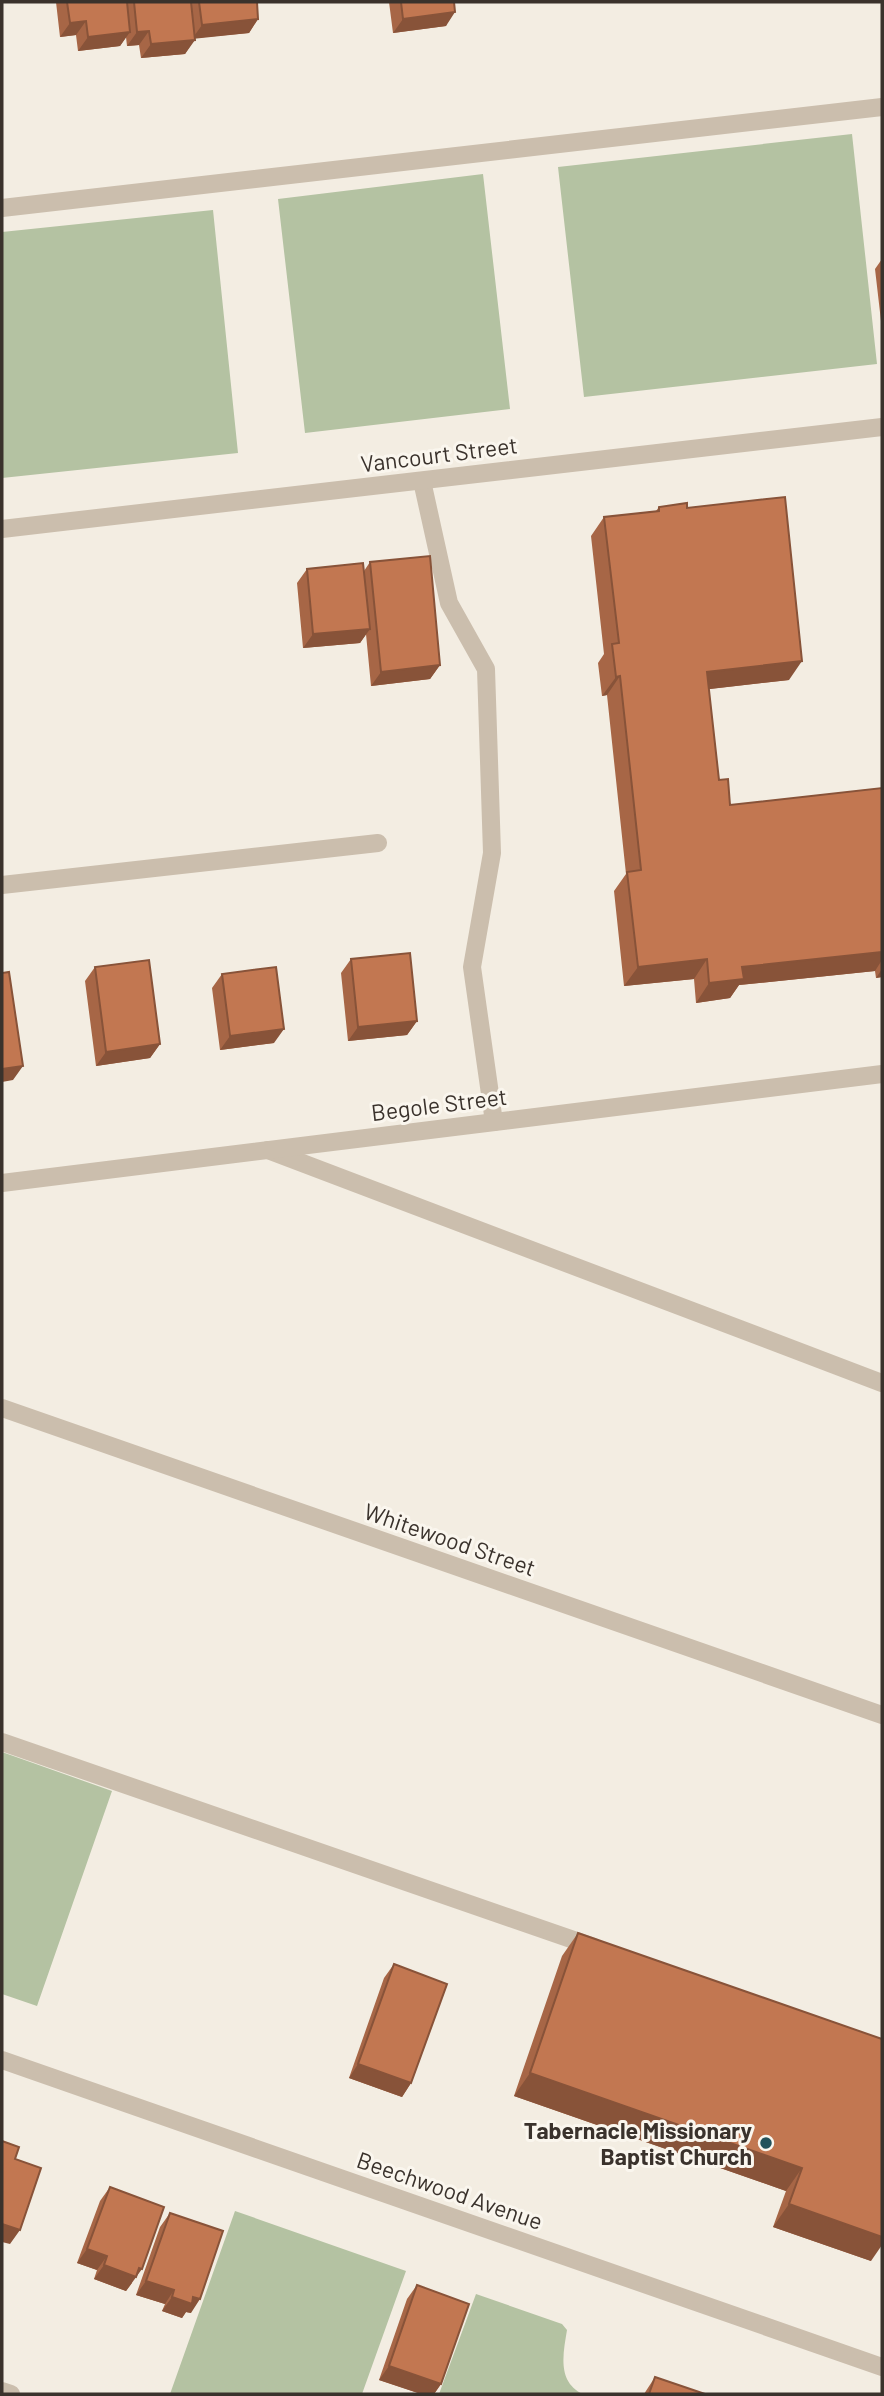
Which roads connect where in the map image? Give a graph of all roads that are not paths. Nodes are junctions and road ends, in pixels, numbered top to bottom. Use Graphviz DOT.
graph roads {
  1 [pos="882,107"];
  2 [pos="2,208"];
  3 [pos="882,428"];
  4 [pos="422,481"];
  5 [pos="2,530"];
  6 [pos="378,843"];
  7 [pos="2,885"];
  8 [pos="882,1074"];
  9 [pos="494,1122"];
  10 [pos="268,1150"];
  11 [pos="2,1183"];
  12 [pos="882,1383"];
  13 [pos="2,1408"];
  14 [pos="882,1715"];
  15 [pos="2,1742"];
  16 [pos="606,1951"];
  17 [pos="2,2060"];
  18 [pos="882,2367"];
  19 [pos="2,2391"];
  20 [pos="11,2394"];
  1 -- 2 [label="street"];
  3 -- 4 [label="street, Vancourt Street"];
  4 -- 5 [label="street, Vancourt Street"];
  4 -- 9 [label="street"];
  6 -- 7 [label="street"];
  8 -- 9 [label="street, Begole Street"];
  9 -- 10 [label="street, Begole Street"];
  10 -- 11 [label="street, Begole Street"];
  10 -- 12 [label="street"];
  13 -- 14 [label="street, Whitewood Street"];
  15 -- 16 [label="street"];
  17 -- 18 [label="street, Beechwood Avenue"];
  19 -- 20 [label="street"];
}
